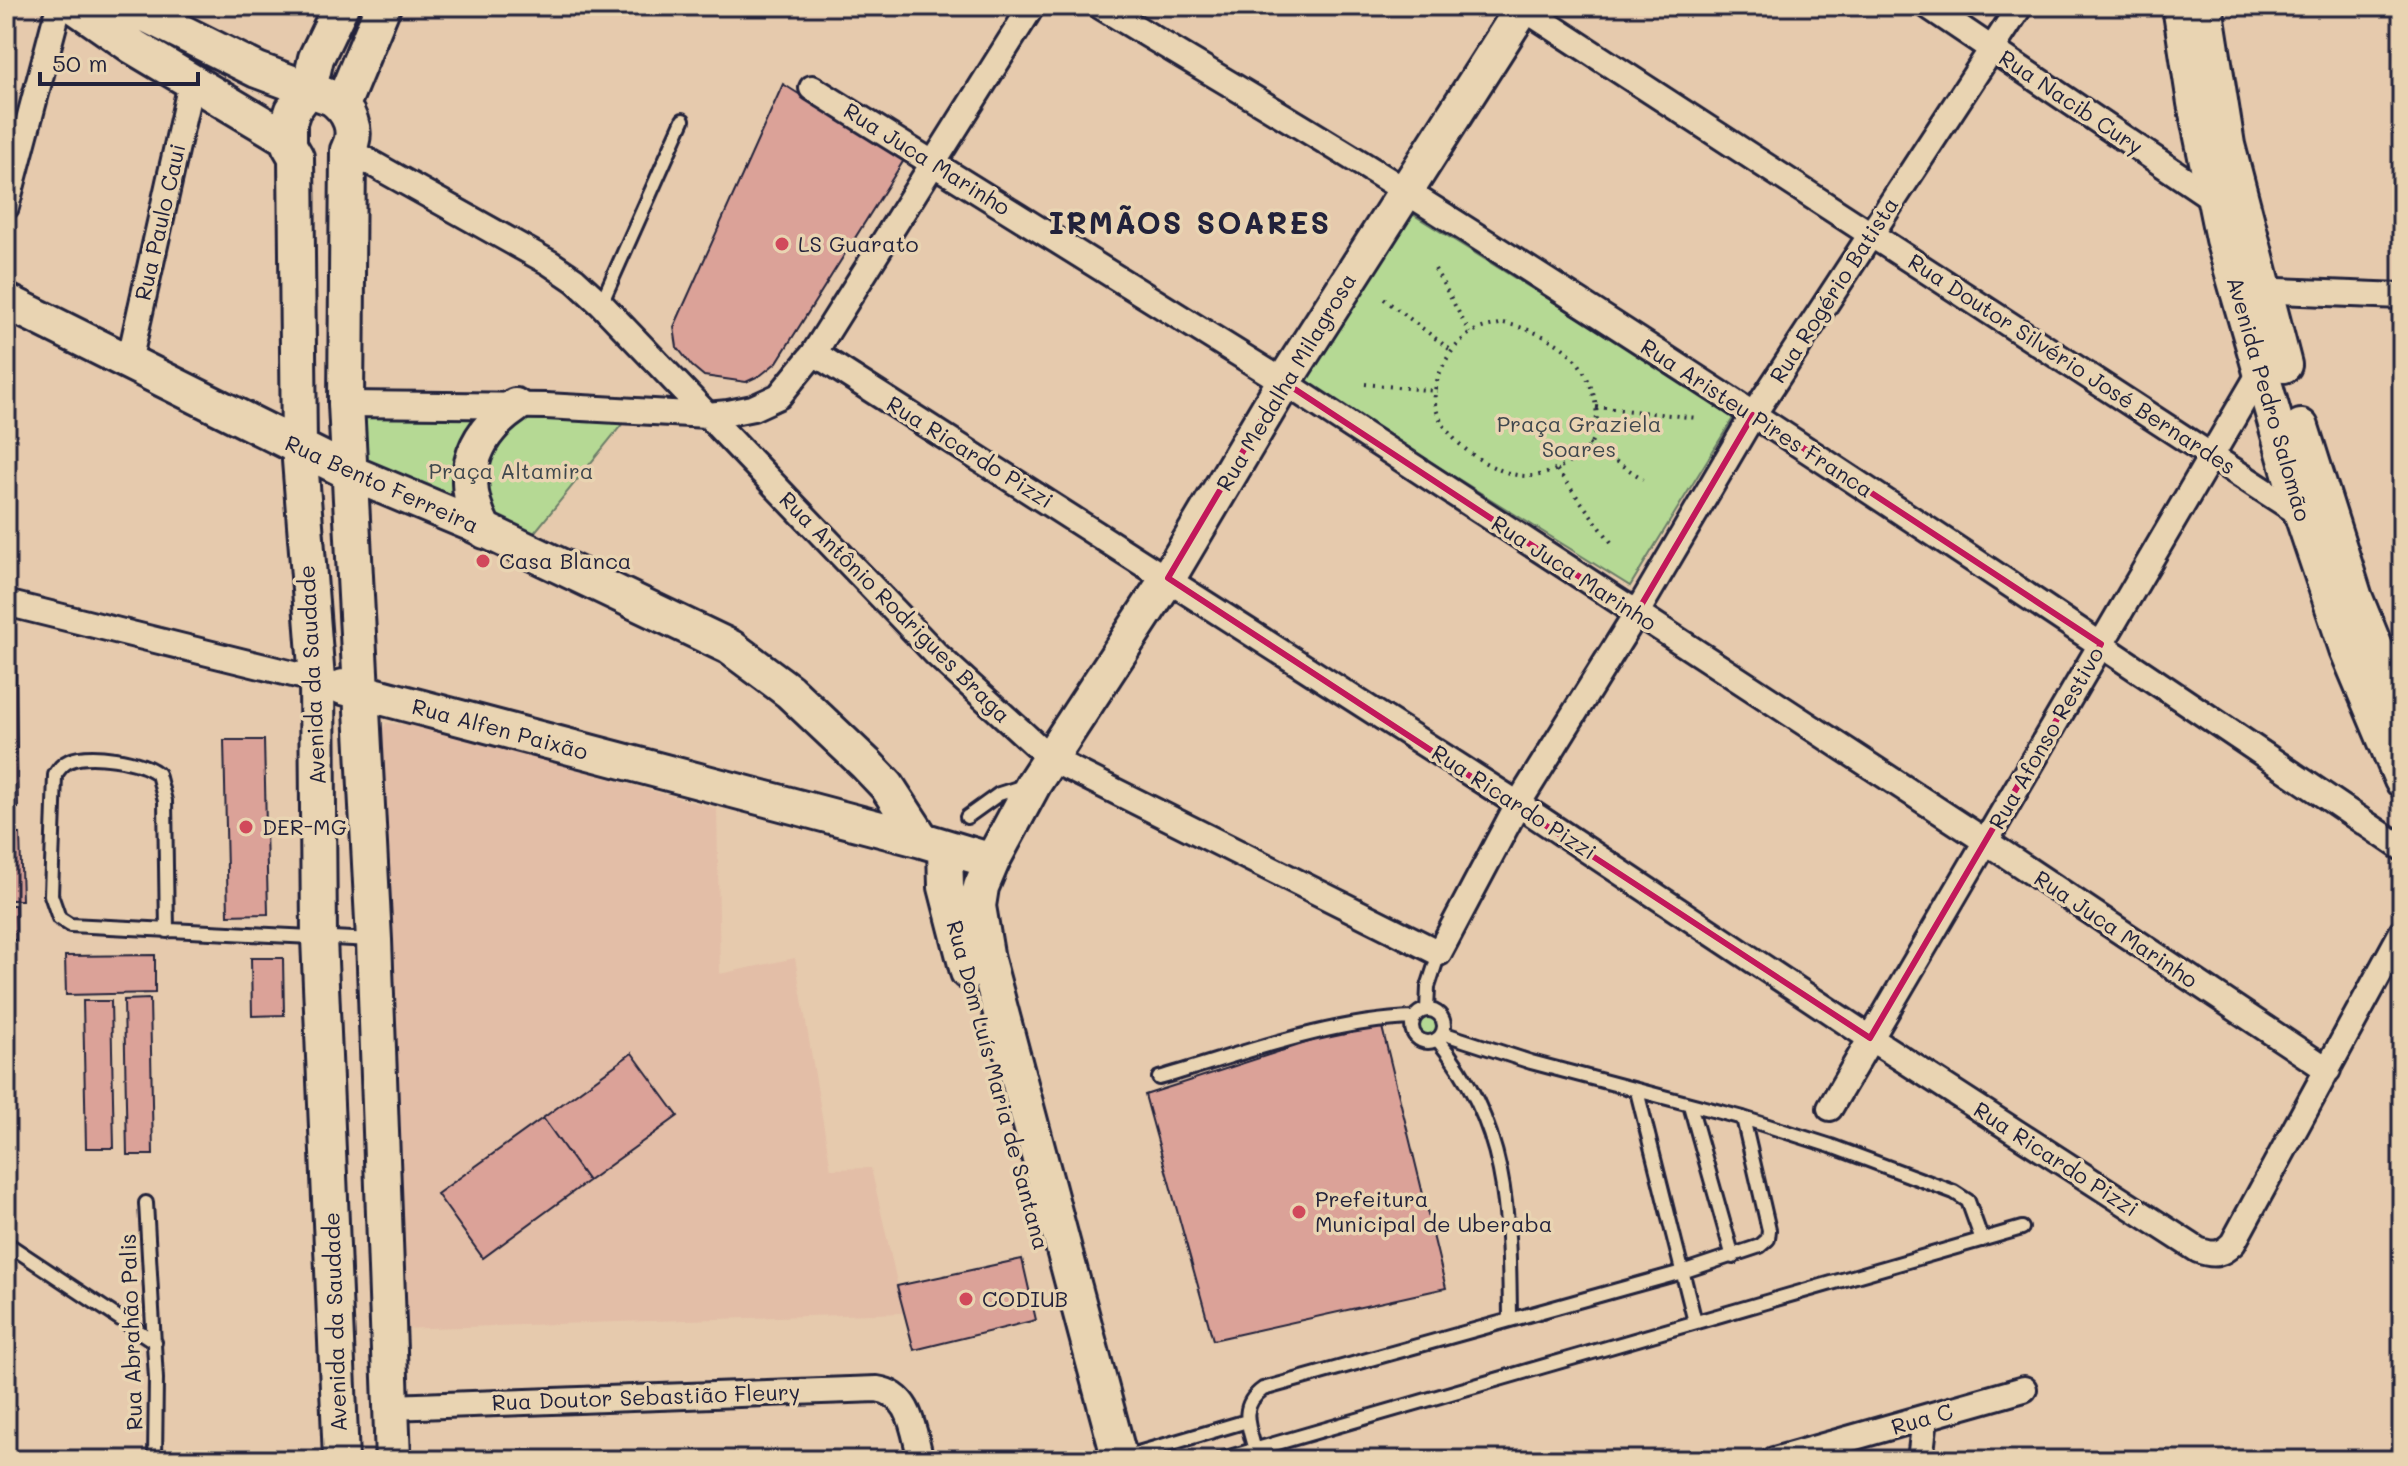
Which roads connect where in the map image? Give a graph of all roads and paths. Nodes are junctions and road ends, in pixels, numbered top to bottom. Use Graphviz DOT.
graph roads {
  1 [pos="59,6"];
  2 [pos="75,6"];
  3 [pos="129,6"];
  4 [pos="341,6"];
  5 [pos="383,6"];
  6 [pos="1032,6"];
  7 [pos="1100,6"];
  8 [pos="1928,6"];
  9 [pos="2020,6"];
  10 [pos="2180,6"];
  11 [pos="2205,6"];
  12 [pos="1522,7"];
  13 [pos="1992,48"];
  14 [pos="257,70"];
  15 [pos="191,83"];
  16 [pos="812,88"];
  17 [pos="309,89"];
  18 [pos="342,105"];
  19 [pos="242,111"];
  20 [pos="683,120"];
  21 [pos="292,148"];
  22 [pos="348,150"];
  23 [pos="934,163"];
  24 [pos="1404,190"];
  25 [pos="2214,199"];
  26 [pos="6,207"];
  27 [pos="1871,232"];
  28 [pos="1435,269"];
  29 [pos="2250,290"];
  30 [pos="2402,296"];
  31 [pos="1384,299"];
  32 [pos="6,301"];
  33 [pos="601,304"];
  34 [pos="1470,333"];
  35 [pos="1452,351"];
  36 [pos="814,353"];
  37 [pos="129,362"];
  38 [pos="2262,369"];
  39 [pos="1284,382"];
  40 [pos="1365,384"];
  41 [pos="1437,391"];
  42 [pos="346,404"];
  43 [pos="515,406"];
  44 [pos="1596,407"];
  45 [pos="707,415"];
  46 [pos="1753,415"];
  47 [pos="1697,418"];
  48 [pos="1589,444"];
  49 [pos="299,447"];
  50 [pos="2213,455"];
  51 [pos="1557,470"];
  52 [pos="351,473"];
  53 [pos="1643,479"];
  54 [pos="2302,515"];
  55 [pos="485,531"];
  56 [pos="1611,542"];
  57 [pos="1168,578"];
  58 [pos="6,603"];
  59 [pos="1636,614"];
  60 [pos="2101,644"];
  61 [pos="317,680"];
  62 [pos="362,693"];
  63 [pos="2402,713"];
  64 [pos="1042,771"];
  65 [pos="2402,780"];
  66 [pos="1518,804"];
  67 [pos="967,817"];
  68 [pos="1985,841"];
  69 [pos="933,844"];
  70 [pos="2402,848"];
  71 [pos="992,861"];
  72 [pos="167,931"];
  73 [pos="2402,932"];
  74 [pos="319,938"];
  75 [pos="374,940"];
  76 [pos="1439,953"];
  77 [pos="1427,1010"];
  78 [pos="1414,1018"];
  79 [pos="1439,1036"];
  80 [pos="1870,1038"];
  81 [pos="2328,1070"];
  82 [pos="1159,1078"];
  83 [pos="1637,1091"];
  84 [pos="1690,1105"];
  85 [pos="1830,1108"];
  86 [pos="1743,1118"];
  87 [pos="146,1203"];
  88 [pos="2022,1228"];
  89 [pos="1982,1240"];
  90 [pos="6,1243"];
  91 [pos="1733,1257"];
  92 [pos="1682,1272"];
  93 [pos="1510,1319"];
  94 [pos="1695,1322"];
  95 [pos="155,1342"];
  96 [pos="2024,1389"];
  97 [pos="391,1407"];
  98 [pos="1925,1418"];
  99 [pos="1247,1421"];
  100 [pos="1255,1450"];
  101 [pos="155,1460"];
  102 [pos="341,1460"];
  103 [pos="393,1460"];
  104 [pos="921,1460"];
  105 [pos="1114,1460"];
  106 [pos="1219,1460"];
  107 [pos="1774,1460"];
  108 [pos="1920,1460"];
  1 -- 26 [label="street"];
  2 -- 15 [label="street"];
  3 -- 14 [label="street"];
  4 -- 17 [label="street, Avenida da Saudade"];
  5 -- 18 [label="street"];
  6 -- 23 [label="street"];
  7 -- 24 [label="street, Rua Aristeu Pires Franca"];
  8 -- 13 [label="street, Rua Nacib Cury"];
  9 -- 13 [label="street, Rua Rogério Batista"];
  10 -- 25 [label="street, Avenida Pedro Salomão"];
  11 -- 29 [label="street, Avenida Pedro Salomão"];
  12 -- 24 [label="street, Rua Medalha Milagrosa"];
  12 -- 27 [label="street, Rua Doutor Silvério José Bernardes"];
  13 -- 25 [label="street, Rua Nacib Cury"];
  13 -- 27 [label="street, Rua Rogério Batista"];
  14 -- 17 [label="street"];
  14 -- 19 [label="street"];
  15 -- 19 [label="street"];
  15 -- 37 [label="street, Rua Paulo Caui"];
  16 -- 23 [label="street, Rua Juca Marinho"];
  17 -- 18 [label="street"];
  17 -- 21 [label="street, Avenida da Saudade"];
  18 -- 22 [label="street"];
  19 -- 21 [label="street"];
  20 -- 33 [label="lane"];
  21 -- 22 [label="street"];
  21 -- 49 [label="street, Avenida da Saudade"];
  22 -- 33 [label="street, Rua Antônio Rodrigues Braga"];
  22 -- 42 [label="street"];
  23 -- 36 [label="street"];
  23 -- 39 [label="street, Rua Juca Marinho"];
  24 -- 39 [label="street, Rua Medalha Milagrosa"];
  24 -- 46 [label="street, Rua Aristeu Pires Franca"];
  25 -- 29 [label="street, Avenida Pedro Salomão"];
  27 -- 46 [label="street, Rua Rogério Batista"];
  27 -- 50 [label="street, Rua Doutor Silvério José Bernardes"];
  28 -- 34 [label="path"];
  29 -- 30 [label="street"];
  29 -- 38 [label="street, Avenida Pedro Salomão"];
  29 -- 63 [label="street, Avenida Pedro Salomão"];
  31 -- 35 [label="path"];
  32 -- 37 [label="street, Rua Bento Ferreira"];
  33 -- 45 [label="street, Rua Antônio Rodrigues Braga"];
  34 -- 35 [label="path"];
  34 -- 44 [label="path"];
  35 -- 41 [label="path"];
  36 -- 45 [label="street"];
  36 -- 57 [label="street, Rua Ricardo Pizzi"];
  37 -- 49 [label="street, Rua Bento Ferreira"];
  38 -- 50 [label="street, Rua Afonso Restivo"];
  38 -- 54 [label="street, Avenida Pedro Salomão"];
  39 -- 57 [label="street, Rua Medalha Milagrosa"];
  39 -- 59 [label="street, Rua Juca Marinho"];
  40 -- 41 [label="path"];
  41 -- 51 [label="path"];
  42 -- 43 [label="street"];
  42 -- 52 [label="street"];
  43 -- 45 [label="street"];
  43 -- 55 [label="street"];
  44 -- 47 [label="path"];
  44 -- 48 [label="path"];
  45 -- 64 [label="street, Rua Antônio Rodrigues Braga"];
  46 -- 59 [label="street, Rua Rogério Batista"];
  46 -- 60 [label="street, Rua Aristeu Pires Franca"];
  48 -- 51 [label="path"];
  48 -- 53 [label="path"];
  49 -- 52 [label="street, Rua Bento Ferreira"];
  49 -- 61 [label="street, Avenida da Saudade"];
  50 -- 54 [label="street, Rua Doutor Silvério José Bernardes"];
  50 -- 60 [label="street, Rua Afonso Restivo"];
  51 -- 56 [label="path"];
  52 -- 55 [label="street, Rua Bento Ferreira"];
  52 -- 62 [label="street"];
  54 -- 65 [label="street, Avenida Pedro Salomão"];
  55 -- 69 [label="street, Rua Bento Ferreira"];
  57 -- 64 [label="street, Rua Medalha Milagrosa"];
  57 -- 66 [label="street, Rua Ricardo Pizzi"];
  58 -- 61 [label="street, Rua Alfen Paixão"];
  59 -- 66 [label="street, Rua Rogério Batista"];
  59 -- 68 [label="street, Rua Juca Marinho"];
  60 -- 68 [label="street, Rua Afonso Restivo"];
  60 -- 70 [label="street, Rua Aristeu Pires Franca"];
  61 -- 62 [label="street, Rua Alfen Paixão"];
  61 -- 74 [label="street, Avenida da Saudade"];
  62 -- 69 [label="street, Rua Alfen Paixão"];
  62 -- 75 [label="street"];
  64 -- 67 [label="lane"];
  64 -- 71 [label="street, Rua Dom Luís Maria de Santana"];
  64 -- 76 [label="street, Rua Antônio Rodrigues Braga"];
  66 -- 76 [label="street, Rua Rogério Batista"];
  66 -- 80 [label="street, Rua Ricardo Pizzi"];
  68 -- 80 [label="street, Rua Afonso Restivo"];
  68 -- 81 [label="street, Rua Juca Marinho"];
  69 -- 71 [label="street, Rua Alfen Paixão"];
  69 -- 105 [label="street, Rua Dom Luís Maria de Santana"];
  71 -- 105 [label="street, Rua Dom Luís Maria de Santana"];
  72 -- 72 [label="lane"];
  72 -- 74 [label="lane"];
  73 -- 81 [label="street"];
  74 -- 75 [label="lane"];
  74 -- 102 [label="street, Avenida da Saudade"];
  75 -- 97 [label="street"];
  76 -- 77 [label="lane"];
  77 -- 78 [label="lane"];
  77 -- 79 [label="lane"];
  78 -- 79 [label="lane"];
  78 -- 82 [label="lane"];
  79 -- 83 [label="lane"];
  79 -- 93 [label="lane"];
  80 -- 81 [label="street, Rua Ricardo Pizzi"];
  80 -- 85 [label="street, Rua Afonso Restivo"];
  83 -- 84 [label="lane"];
  83 -- 92 [label="lane"];
  84 -- 86 [label="lane"];
  84 -- 91 [label="lane"];
  86 -- 89 [label="lane"];
  86 -- 91 [label="lane"];
  87 -- 95 [label="lane, Rua Abrahão Palis"];
  88 -- 89 [label="lane"];
  89 -- 94 [label="lane"];
  90 -- 95 [label="lane"];
  91 -- 92 [label="lane"];
  92 -- 93 [label="lane"];
  92 -- 94 [label="lane"];
  93 -- 99 [label="lane"];
  94 -- 100 [label="lane"];
  95 -- 101 [label="lane, Rua Abrahão Palis"];
  96 -- 98 [label="street, Rua C"];
  97 -- 103 [label="street"];
  97 -- 104 [label="street, Rua Doutor Sebastião Fleury"];
  98 -- 107 [label="street, Rua C"];
  98 -- 108 [label="street"];
  99 -- 100 [label="lane"];
  99 -- 105 [label="lane"];
  100 -- 106 [label="lane"];
}
